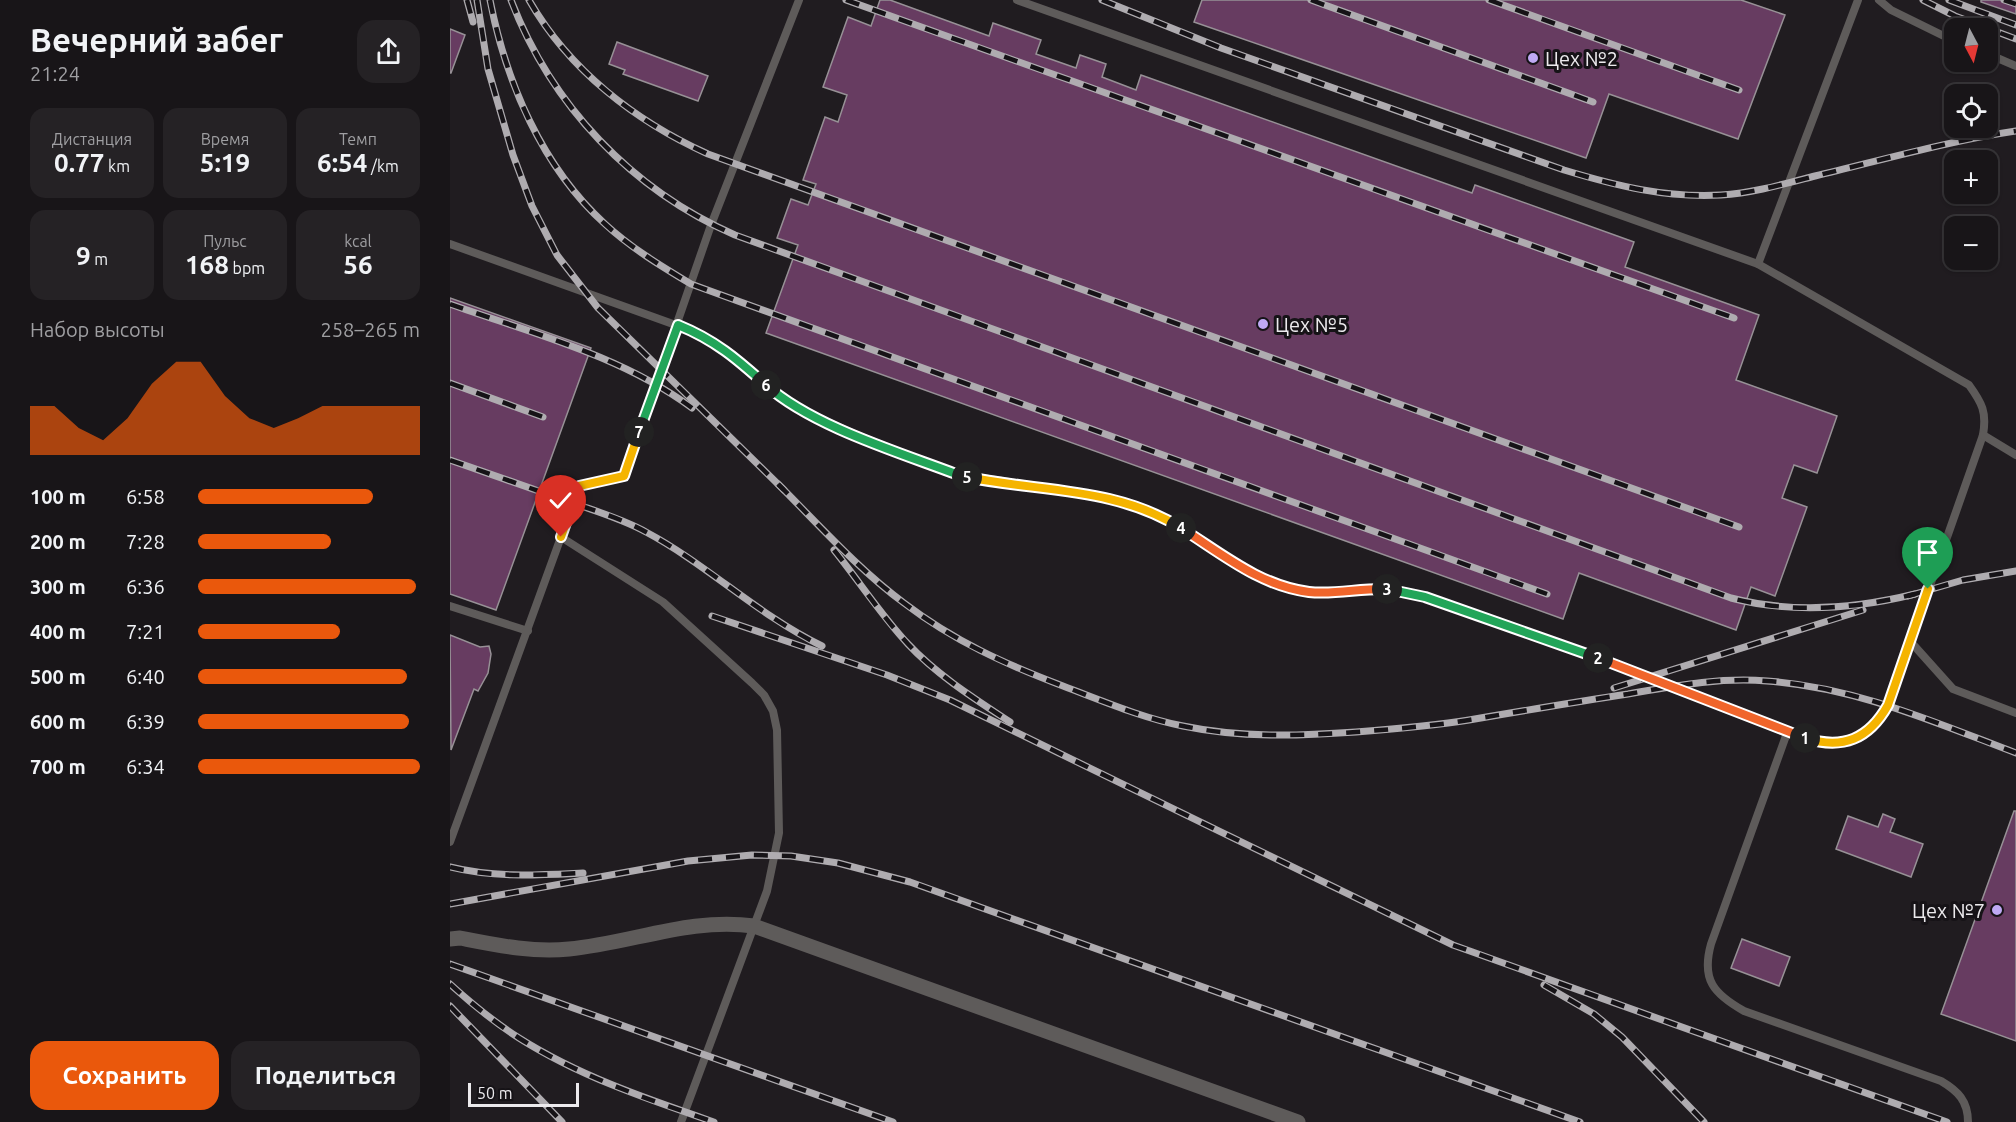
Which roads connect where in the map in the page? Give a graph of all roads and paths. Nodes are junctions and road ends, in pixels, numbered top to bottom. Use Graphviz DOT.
graph roads {
  1 [pos="799,0"];
  2 [pos="1017,0"];
  3 [pos="1858,0"];
  4 [pos="1879,0"];
  5 [pos="1944,36"];
  6 [pos="1998,58"];
  7 [pos="2016,66"];
  8 [pos="450,244"];
  9 [pos="1758,264"];
  10 [pos="678,325"];
  11 [pos="1983,435"];
  12 [pos="2016,455"];
  13 [pos="561,537"];
  14 [pos="450,606"];
  15 [pos="528,632"];
  16 [pos="1910,641"];
  17 [pos="2016,713"];
  18 [pos="1787,733"];
  19 [pos="453,824"];
  20 [pos="450,842"];
  21 [pos="754,926"];
  22 [pos="450,939"];
  23 [pos="681,1122"];
  24 [pos="1298,1122"];
  25 [pos="1968,1122"];
  1 -- 10 [label="lane"];
  2 -- 9 [label="lane"];
  3 -- 9 [label="lane"];
  4 -- 5 [label="lane"];
  6 -- 7 [label="lane"];
  8 -- 10 [label="lane"];
  9 -- 11 [label="lane"];
  10 -- 13 [label="lane"];
  10 -- 18 [label="lane"];
  11 -- 12 [label="lane"];
  11 -- 16 [label="lane"];
  13 -- 15 [label="lane"];
  13 -- 21 [label="lane"];
  14 -- 15 [label="lane"];
  15 -- 19 [label="lane"];
  16 -- 17 [label="lane"];
  16 -- 18 [label="lane"];
  18 -- 25 [label="lane"];
  19 -- 20 [label="lane"];
  21 -- 22 [label="street"];
  21 -- 23 [label="lane"];
  21 -- 24 [label="street"];
}
